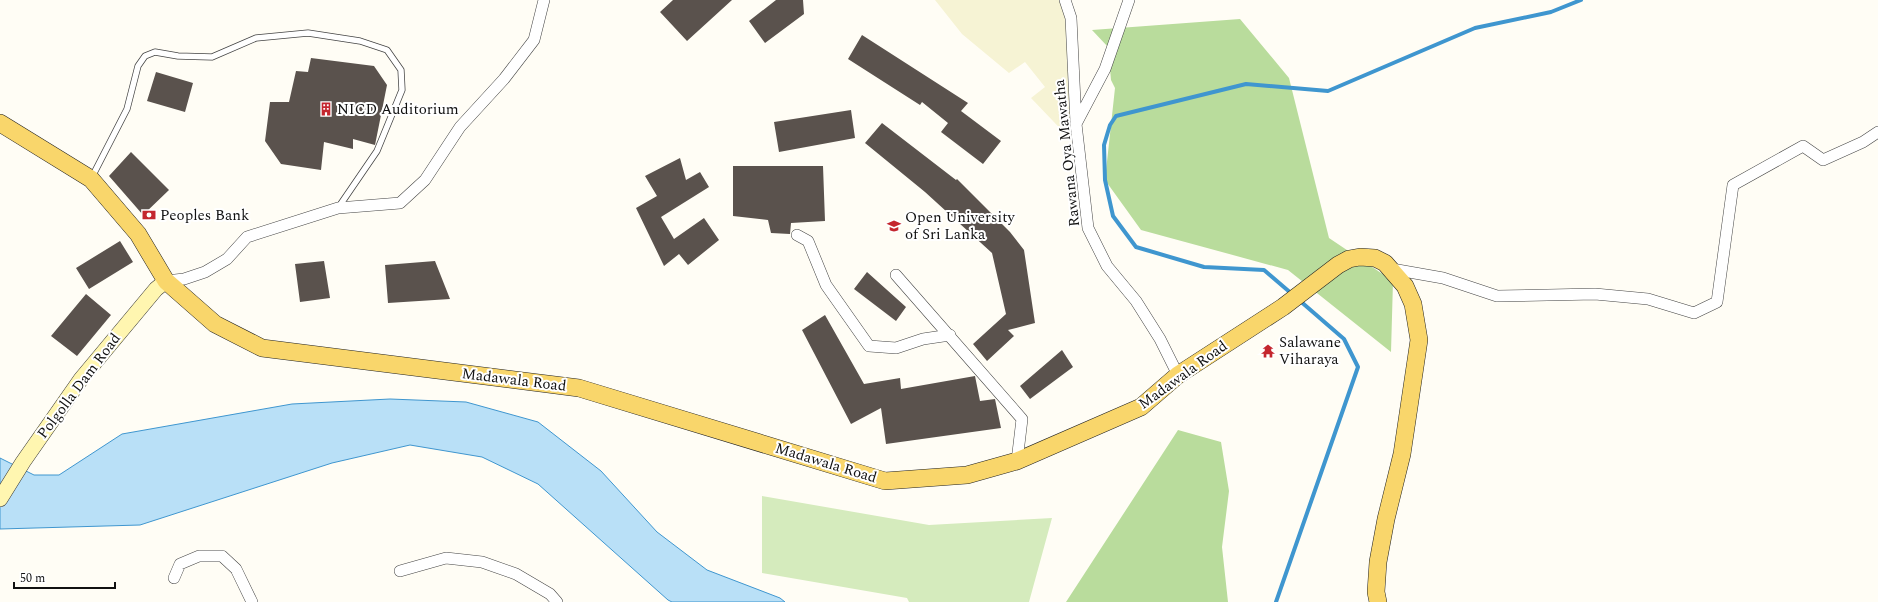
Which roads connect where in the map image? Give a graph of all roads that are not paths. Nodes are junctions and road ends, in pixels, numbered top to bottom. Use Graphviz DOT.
graph roads {
  1 [pos="544,0"];
  2 [pos="1065,0"];
  3 [pos="1129,0"];
  4 [pos="0,123"];
  5 [pos="1076,124"];
  6 [pos="1878,132"];
  7 [pos="91,179"];
  8 [pos="338,208"];
  9 [pos="797,235"];
  10 [pos="1392,269"];
  11 [pos="896,276"];
  12 [pos="166,281"];
  13 [pos="950,335"];
  14 [pos="1178,375"];
  15 [pos="1017,461"];
  16 [pos="0,499"];
  17 [pos="400,572"];
  18 [pos="174,578"];
  19 [pos="252,602"];
  20 [pos="557,602"];
  21 [pos="1378,602"];
  1 -- 8 [label="street"];
  2 -- 5 [label="street, Rawana Oya Mawatha"];
  3 -- 5 [label="street"];
  4 -- 7 [label="main road, Madawala Road"];
  5 -- 14 [label="street, Rawana Oya Mawatha"];
  6 -- 10 [label="street"];
  7 -- 8 [label="lane"];
  7 -- 12 [label="main road, Madawala Road"];
  8 -- 12 [label="street"];
  9 -- 13 [label="street"];
  10 -- 14 [label="main road, Madawala Road"];
  10 -- 21 [label="main road, Madawala Road"];
  11 -- 13 [label="street"];
  12 -- 15 [label="main road, Madawala Road"];
  12 -- 16 [label="main road, Polgolla Dam Road"];
  13 -- 15 [label="street"];
  14 -- 15 [label="main road, Madawala Road"];
  17 -- 20 [label="street"];
  18 -- 19 [label="street"];
}
